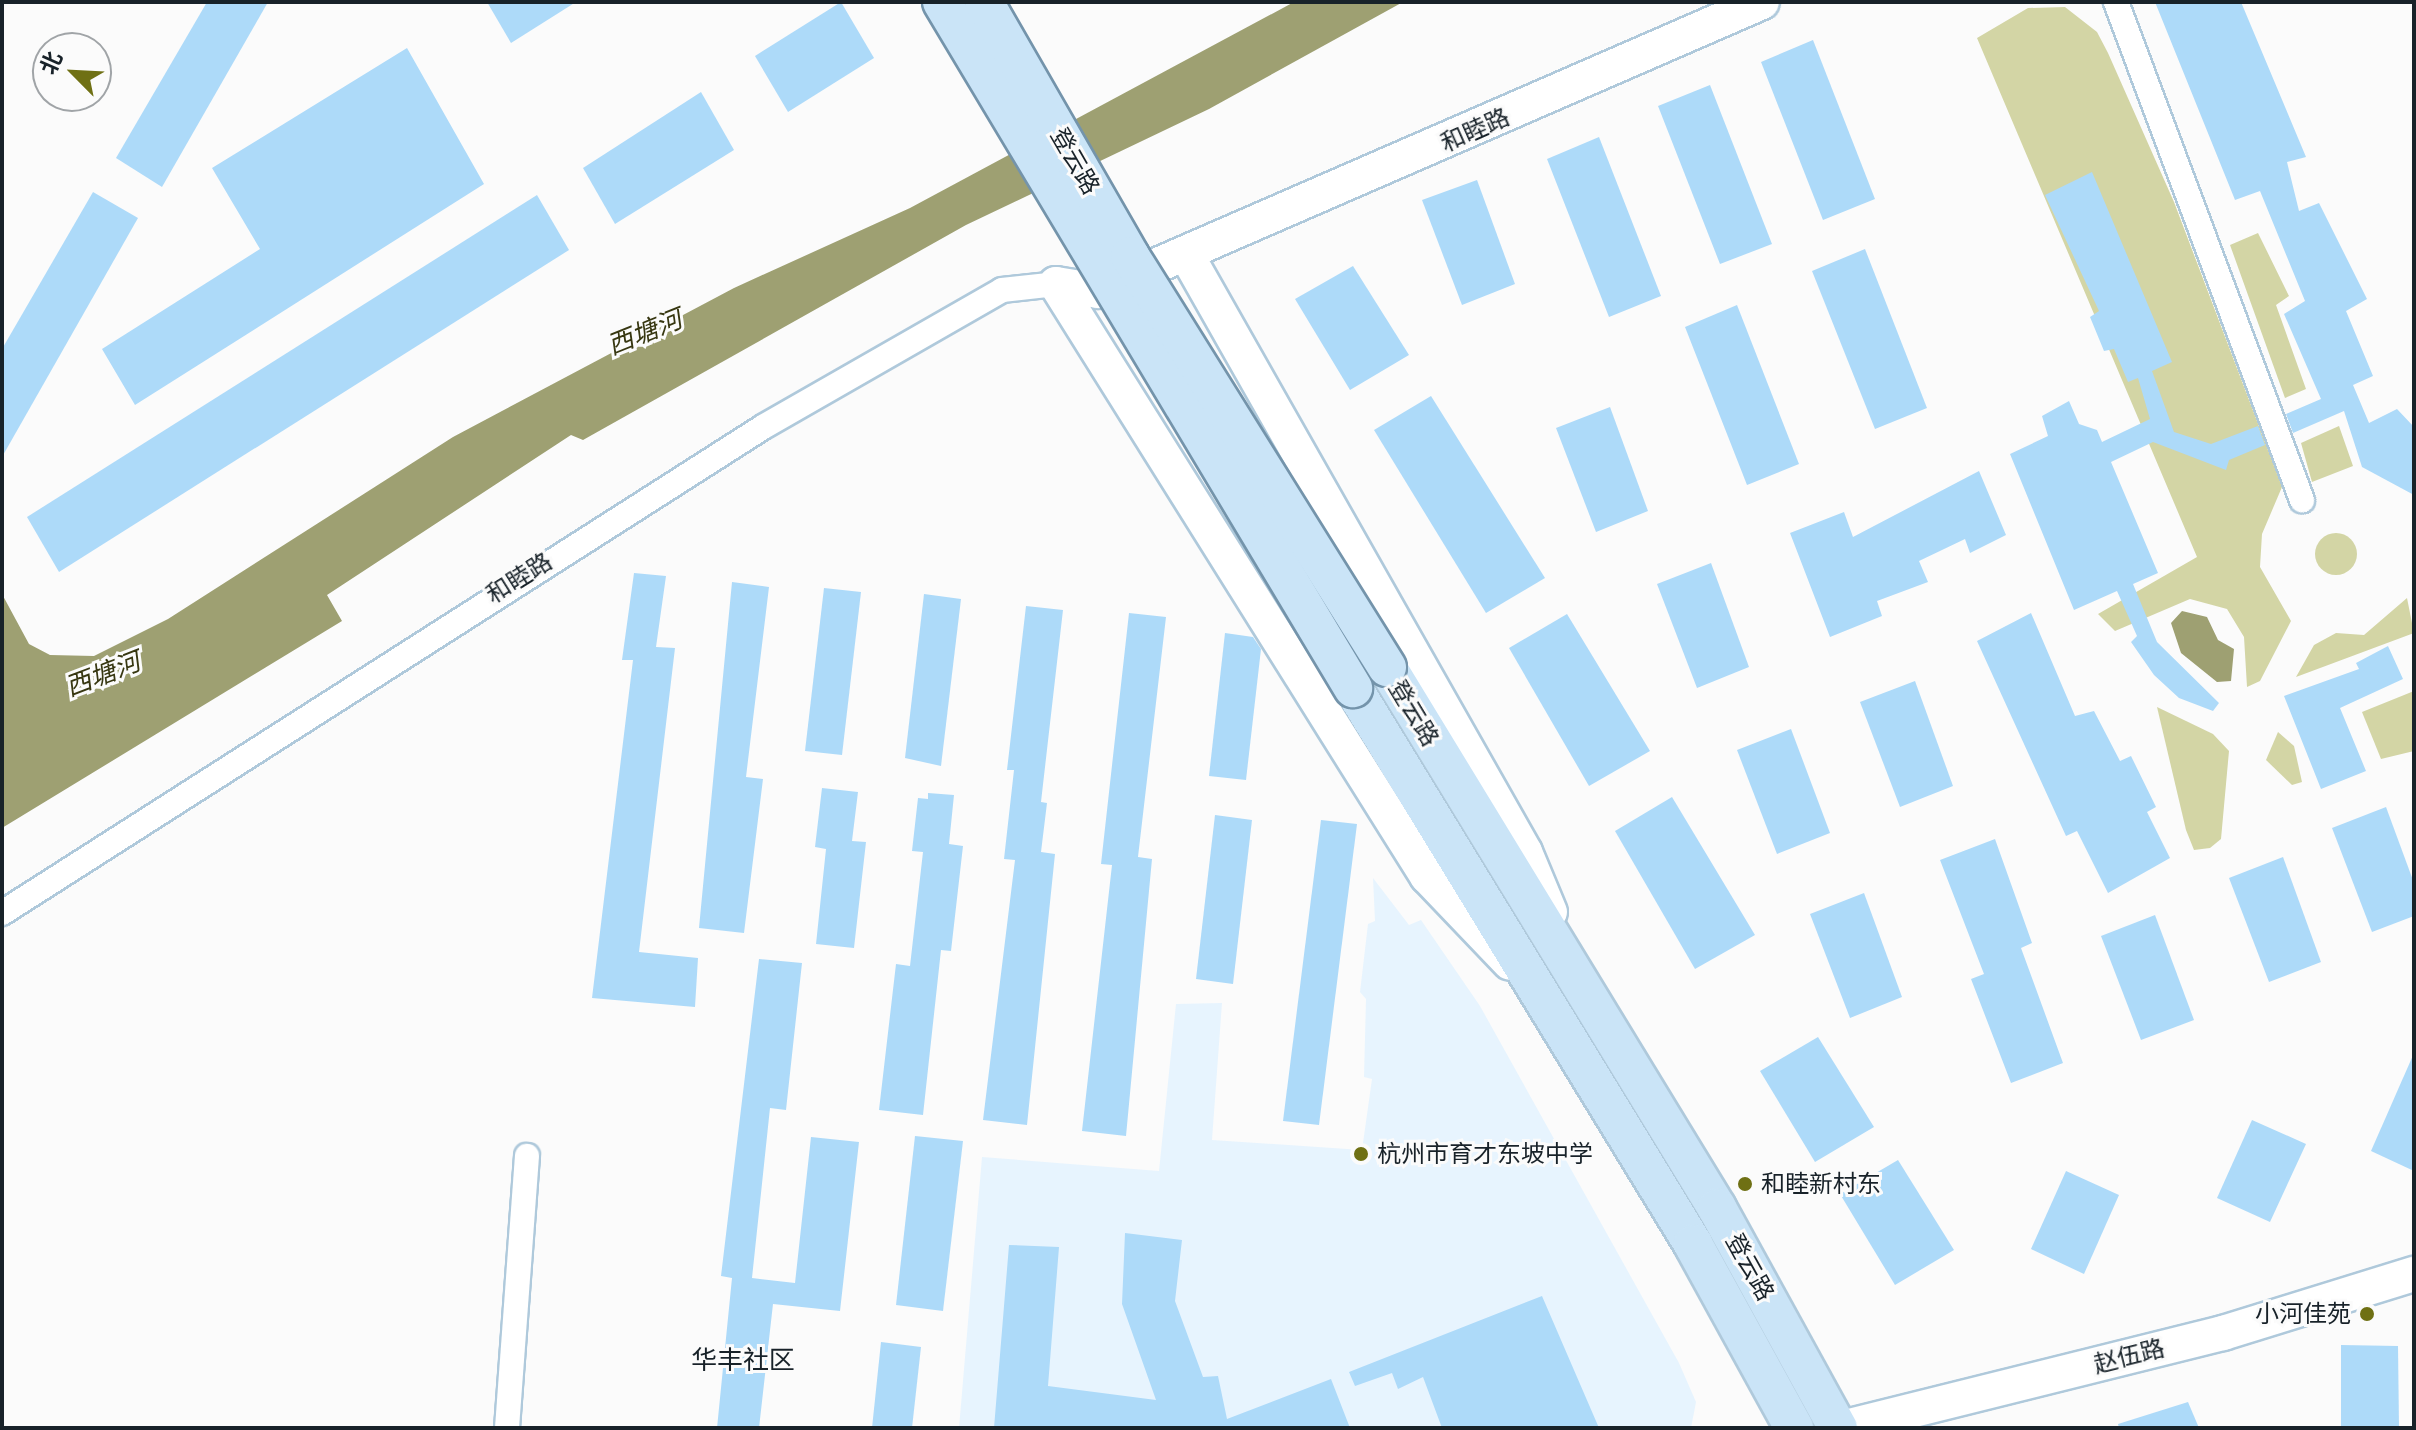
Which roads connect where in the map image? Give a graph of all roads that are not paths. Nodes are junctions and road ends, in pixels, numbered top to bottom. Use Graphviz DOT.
graph roads {
  1 [pos="942,2"];
  2 [pos="984,2"];
  3 [pos="1762,2"];
  4 [pos="2116,2"];
  5 [pos="1186,254"];
  6 [pos="1056,284"];
  7 [pos="2302,500"];
  8 [pos="2,913"];
  9 [pos="1568,1000"];
  10 [pos="527,1156"];
  11 [pos="2414,1274"];
  12 [pos="507,1428"];
  13 [pos="1794,1428"];
  14 [pos="1840,1428"];
  1 -- 9 [label="main road, 登云路, bridge"];
  2 -- 9 [label="main road, 登云路, bridge"];
  3 -- 5 [label="street, 和睦路"];
  4 -- 7 [label="street"];
  5 -- 6 [label="street, 和睦路"];
  5 -- 9 [label="street"];
  6 -- 8 [label="street, 和睦路"];
  6 -- 9 [label="street"];
  9 -- 13 [label="main road, 登云路"];
  9 -- 14 [label="main road, 登云路"];
  10 -- 12 [label="street"];
  11 -- 14 [label="street, 赵伍路"];
}
